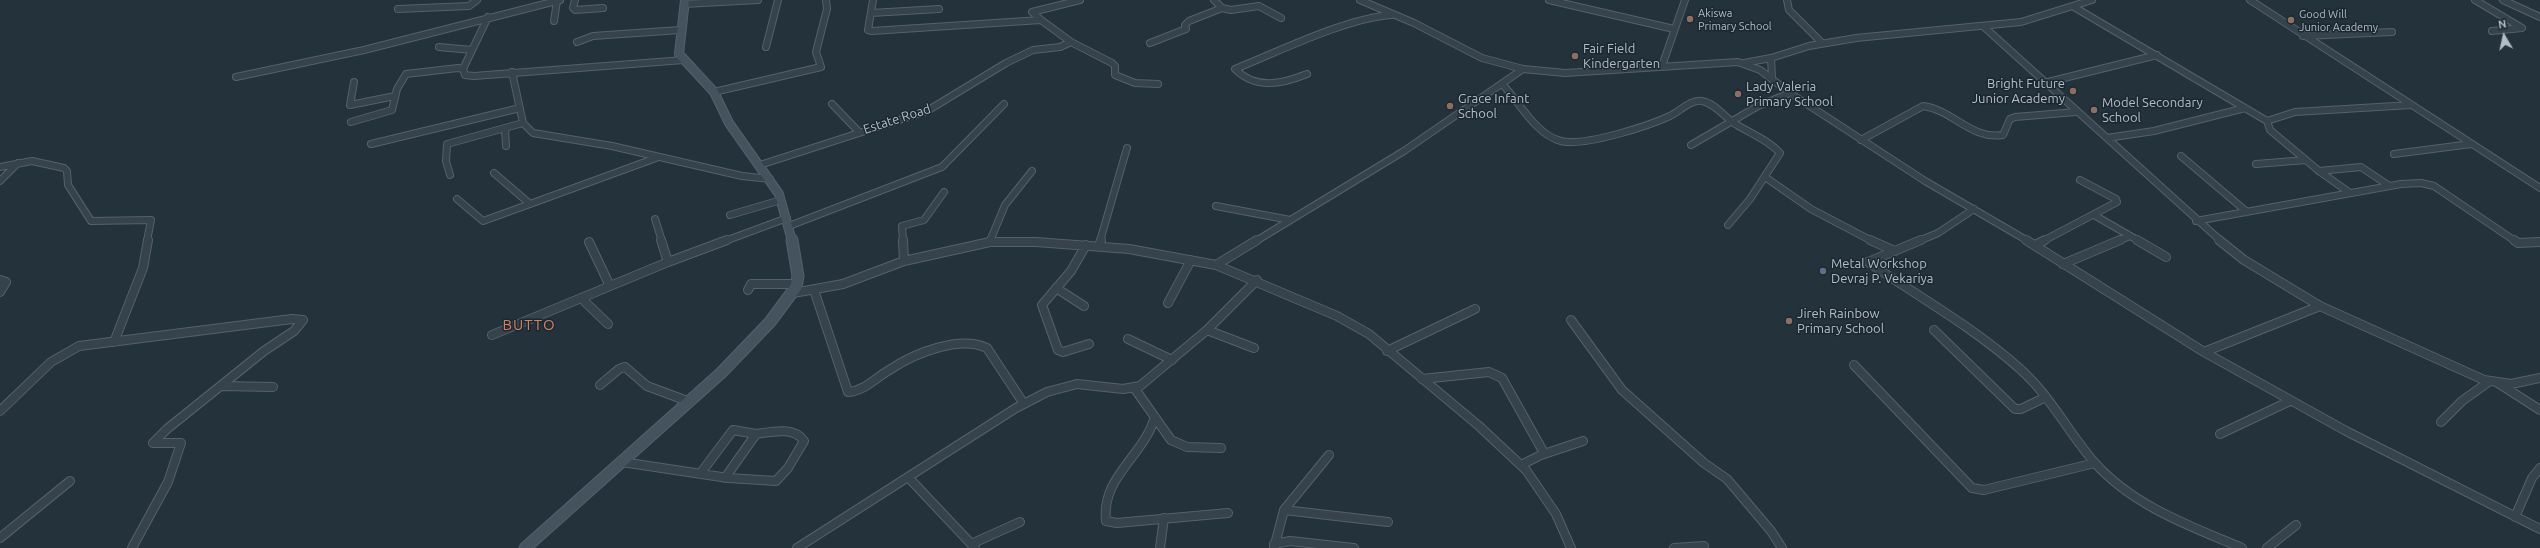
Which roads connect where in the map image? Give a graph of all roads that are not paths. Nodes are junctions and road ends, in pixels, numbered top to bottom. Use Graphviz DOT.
graph roads {
  1 [pos="477,0"];
  2 [pos="558,0"];
  3 [pos="575,0"];
  4 [pos="758,0"];
  5 [pos="778,0"];
  6 [pos="826,0"];
  7 [pos="873,0"];
  8 [pos="1052,0"];
  9 [pos="1080,0"];
  10 [pos="1214,0"];
  11 [pos="1360,0"];
  12 [pos="1549,0"];
  13 [pos="1686,0"];
  14 [pos="1787,0"];
  15 [pos="2092,0"];
  16 [pos="2250,0"];
  17 [pos="2475,0"];
  18 [pos="2503,0"];
  19 [pos="685,2"];
  20 [pos="1059,6"];
  21 [pos="2074,7"];
  22 [pos="603,8"];
  23 [pos="1222,8"];
  24 [pos="398,9"];
  25 [pos="939,9"];
  26 [pos="871,13"];
  27 [pos="1394,15"];
  28 [pos="488,17"];
  29 [pos="1281,18"];
  30 [pos="2540,18"];
  31 [pos="1040,20"];
  32 [pos="554,21"];
  33 [pos="1983,26"];
  34 [pos="1674,29"];
  35 [pos="680,30"];
  36 [pos="2492,31"];
  37 [pos="2392,32"];
  38 [pos="2303,36"];
  39 [pos="578,42"];
  40 [pos="1071,42"];
  41 [pos="1150,43"];
  42 [pos="1822,43"];
  43 [pos="439,47"];
  44 [pos="766,47"];
  45 [pos="472,50"];
  46 [pos="2157,55"];
  47 [pos="1771,58"];
  48 [pos="684,60"];
  49 [pos="1744,63"];
  50 [pos="1662,66"];
  51 [pos="463,69"];
  52 [pos="1523,69"];
  53 [pos="512,72"];
  54 [pos="1307,74"];
  55 [pos="236,77"];
  56 [pos="1772,78"];
  57 [pos="354,82"];
  58 [pos="2044,83"];
  59 [pos="1158,84"];
  60 [pos="1503,85"];
  61 [pos="714,92"];
  62 [pos="1790,93"];
  63 [pos="395,96"];
  64 [pos="832,104"];
  65 [pos="1004,104"];
  66 [pos="2411,104"];
  67 [pos="520,108"];
  68 [pos="2245,108"];
  69 [pos="2076,112"];
  70 [pos="2267,121"];
  71 [pos="351,122"];
  72 [pos="1732,122"];
  73 [pos="523,124"];
  74 [pos="505,128"];
  75 [pos="859,132"];
  76 [pos="2107,138"];
  77 [pos="1861,140"];
  78 [pos="371,144"];
  79 [pos="2471,144"];
  80 [pos="1691,145"];
  81 [pos="506,146"];
  82 [pos="1126,148"];
  83 [pos="2394,154"];
  84 [pos="2181,156"];
  85 [pos="657,158"];
  86 [pos="2306,160"];
  87 [pos="18,163"];
  88 [pos="760,164"];
  89 [pos="2256,164"];
  90 [pos="0,166"];
  91 [pos="1032,171"];
  92 [pos="2319,171"];
  93 [pos="494,173"];
  94 [pos="450,175"];
  95 [pos="1765,177"];
  96 [pos="770,178"];
  97 [pos="2080,180"];
  98 [pos="0,182"];
  99 [pos="2388,185"];
  100 [pos="2540,188"];
  101 [pos="944,192"];
  102 [pos="2350,193"];
  103 [pos="457,199"];
  104 [pos="781,200"];
  105 [pos="530,204"];
  106 [pos="1216,206"];
  107 [pos="1974,209"];
  108 [pos="2247,212"];
  109 [pos="730,215"];
  110 [pos="2094,215"];
  111 [pos="655,219"];
  112 [pos="1290,220"];
  113 [pos="2196,221"];
  114 [pos="788,222"];
  115 [pos="1728,226"];
  116 [pos="2130,236"];
  117 [pos="588,242"];
  118 [pos="990,242"];
  119 [pos="2540,242"];
  120 [pos="1086,245"];
  121 [pos="2035,245"];
  122 [pos="1099,246"];
  123 [pos="1895,251"];
  124 [pos="2166,257"];
  125 [pos="1191,260"];
  126 [pos="904,261"];
  127 [pos="668,262"];
  128 [pos="2063,264"];
  129 [pos="1216,265"];
  130 [pos="0,280"];
  131 [pos="1257,280"];
  132 [pos="610,286"];
  133 [pos="1056,288"];
  134 [pos="795,289"];
  135 [pos="748,290"];
  136 [pos="814,290"];
  137 [pos="0,292"];
  138 [pos="581,298"];
  139 [pos="1168,303"];
  140 [pos="1084,306"];
  141 [pos="2320,306"];
  142 [pos="1475,309"];
  143 [pos="1571,320"];
  144 [pos="608,324"];
  145 [pos="1206,330"];
  146 [pos="1934,330"];
  147 [pos="492,335"];
  148 [pos="1128,338"];
  149 [pos="114,342"];
  150 [pos="1089,344"];
  151 [pos="1254,348"];
  152 [pos="1387,351"];
  153 [pos="2204,352"];
  154 [pos="1172,360"];
  155 [pos="1854,365"];
  156 [pos="2540,378"];
  157 [pos="1422,379"];
  158 [pos="2484,380"];
  159 [pos="2493,380"];
  160 [pos="600,385"];
  161 [pos="222,386"];
  162 [pos="274,387"];
  163 [pos="1134,389"];
  164 [pos="2046,398"];
  165 [pos="2290,401"];
  166 [pos="690,402"];
  167 [pos="1024,404"];
  168 [pos="2540,410"];
  169 [pos="0,411"];
  170 [pos="1155,417"];
  171 [pos="2441,422"];
  172 [pos="756,434"];
  173 [pos="2220,434"];
  174 [pos="1583,441"];
  175 [pos="1221,448"];
  176 [pos="1544,453"];
  177 [pos="1330,454"];
  178 [pos="622,462"];
  179 [pos="2094,463"];
  180 [pos="1521,465"];
  181 [pos="2540,468"];
  182 [pos="700,474"];
  183 [pos="908,477"];
  184 [pos="725,478"];
  185 [pos="70,481"];
  186 [pos="1284,510"];
  187 [pos="1228,513"];
  188 [pos="2515,517"];
  189 [pos="1164,518"];
  190 [pos="1020,522"];
  191 [pos="1388,522"];
  192 [pos="2296,525"];
  193 [pos="2540,530"];
  194 [pos="0,538"];
  195 [pos="973,546"];
  196 [pos="1274,546"];
  197 [pos="1704,546"];
  198 [pos="132,548"];
  199 [pos="525,548"];
  200 [pos="797,548"];
  201 [pos="1160,548"];
  202 [pos="1354,548"];
  203 [pos="1571,548"];
  204 [pos="1674,548"];
  205 [pos="1782,548"];
  206 [pos="2242,548"];
  207 [pos="2267,548"];
  1 -- 24 [label="street"];
  2 -- 28 [label="street"];
  2 -- 32 [label="street"];
  3 -- 22 [label="street"];
  4 -- 19 [label="street"];
  5 -- 44 [label="street"];
  6 -- 61 [label="street"];
  7 -- 26 [label="street"];
  8 -- 20 [label="street"];
  9 -- 20 [label="street"];
  10 -- 23 [label="street"];
  11 -- 27 [label="street"];
  12 -- 34 [label="street"];
  13 -- 34 [label="street"];
  14 -- 42 [label="street"];
  15 -- 21 [label="street"];
  16 -- 38 [label="street"];
  17 -- 36 [label="street"];
  18 -- 30 [label="street"];
  19 -- 35 [label="street"];
  20 -- 31 [label="street"];
  21 -- 33 [label="street"];
  21 -- 46 [label="street"];
  23 -- 29 [label="street"];
  23 -- 41 [label="street"];
  25 -- 26 [label="street"];
  26 -- 31 [label="street"];
  27 -- 52 [label="street"];
  27 -- 54 [label="street"];
  28 -- 45 [label="street"];
  28 -- 55 [label="street"];
  31 -- 40 [label="street"];
  33 -- 42 [label="street"];
  33 -- 58 [label="street"];
  34 -- 50 [label="street"];
  35 -- 39 [label="street"];
  35 -- 48 [label="street"];
  37 -- 38 [label="street"];
  38 -- 66 [label="street"];
  40 -- 59 [label="street"];
  40 -- 75 [label="street, Estate Road"];
  42 -- 47 [label="street"];
  43 -- 45 [label="street"];
  45 -- 51 [label="street"];
  46 -- 58 [label="street"];
  46 -- 68 [label="street"];
  47 -- 49 [label="street"];
  47 -- 56 [label="street"];
  48 -- 53 [label="street"];
  48 -- 61 [label="street"];
  49 -- 50 [label="street"];
  49 -- 56 [label="street"];
  50 -- 52 [label="street"];
  51 -- 53 [label="street"];
  51 -- 63 [label="street"];
  52 -- 60 [label="street"];
  53 -- 67 [label="street"];
  56 -- 62 [label="street"];
  57 -- 63 [label="street"];
  58 -- 69 [label="street"];
  60 -- 72 [label="street"];
  60 -- 112 [label="street"];
  61 -- 88 [label="street"];
  62 -- 72 [label="street"];
  62 -- 77 [label="street"];
  63 -- 71 [label="street"];
  64 -- 75 [label="street"];
  65 -- 114 [label="street"];
  66 -- 70 [label="street"];
  66 -- 79 [label="street"];
  67 -- 73 [label="street"];
  67 -- 78 [label="street"];
  68 -- 70 [label="street"];
  68 -- 76 [label="street"];
  69 -- 76 [label="street"];
  69 -- 77 [label="street"];
  70 -- 86 [label="street"];
  72 -- 80 [label="street"];
  72 -- 95 [label="street"];
  73 -- 74 [label="street"];
  73 -- 85 [label="street"];
  74 -- 81 [label="street"];
  74 -- 94 [label="street"];
  75 -- 88 [label="street, Estate Road"];
  76 -- 113 [label="street"];
  77 -- 107 [label="street"];
  79 -- 83 [label="street"];
  79 -- 100 [label="street"];
  82 -- 122 [label="street"];
  84 -- 108 [label="street"];
  85 -- 96 [label="street"];
  85 -- 105 [label="street"];
  86 -- 89 [label="street"];
  86 -- 92 [label="street"];
  87 -- 90 [label="street"];
  87 -- 98 [label="street"];
  87 -- 149 [label="street"];
  88 -- 96 [label="street"];
  91 -- 118 [label="street"];
  92 -- 99 [label="street"];
  92 -- 102 [label="street"];
  93 -- 105 [label="street"];
  95 -- 115 [label="street"];
  95 -- 123 [label="street"];
  96 -- 104 [label="street"];
  97 -- 110 [label="street"];
  99 -- 102 [label="street"];
  99 -- 119 [label="street"];
  101 -- 126 [label="street"];
  102 -- 108 [label="street"];
  103 -- 105 [label="street"];
  104 -- 109 [label="street"];
  104 -- 114 [label="street"];
  106 -- 112 [label="street"];
  107 -- 121 [label="street"];
  107 -- 123 [label="street"];
  108 -- 113 [label="street"];
  110 -- 116 [label="street"];
  110 -- 121 [label="street"];
  111 -- 127 [label="street"];
  112 -- 129 [label="street"];
  113 -- 141 [label="street"];
  114 -- 127 [label="street"];
  114 -- 134 [label="street"];
  116 -- 124 [label="street"];
  116 -- 128 [label="street"];
  117 -- 132 [label="street"];
  118 -- 120 [label="street"];
  118 -- 126 [label="street"];
  120 -- 122 [label="street"];
  120 -- 133 [label="street"];
  121 -- 128 [label="street"];
  122 -- 125 [label="street"];
  123 -- 164 [label="street"];
  125 -- 129 [label="street"];
  125 -- 139 [label="street"];
  126 -- 136 [label="street"];
  127 -- 132 [label="street"];
  128 -- 153 [label="street"];
  129 -- 131 [label="street"];
  130 -- 137 [label="street"];
  131 -- 145 [label="street"];
  131 -- 152 [label="street"];
  132 -- 138 [label="street"];
  133 -- 140 [label="street"];
  133 -- 150 [label="street"];
  134 -- 135 [label="street"];
  134 -- 136 [label="street"];
  134 -- 166 [label="street"];
  136 -- 167 [label="street"];
  138 -- 144 [label="street"];
  138 -- 147 [label="street"];
  141 -- 153 [label="street"];
  141 -- 158 [label="street"];
  142 -- 152 [label="street"];
  143 -- 205 [label="street"];
  145 -- 151 [label="street"];
  145 -- 154 [label="street"];
  146 -- 164 [label="street"];
  148 -- 154 [label="street"];
  149 -- 161 [label="street"];
  149 -- 169 [label="street"];
  152 -- 157 [label="street"];
  153 -- 165 [label="street"];
  154 -- 163 [label="street"];
  155 -- 179 [label="street"];
  156 -- 159 [label="street"];
  157 -- 176 [label="street"];
  157 -- 180 [label="street"];
  158 -- 159 [label="street"];
  158 -- 171 [label="street"];
  159 -- 168 [label="street"];
  160 -- 166 [label="street"];
  161 -- 162 [label="street"];
  161 -- 198 [label="street"];
  163 -- 167 [label="street"];
  163 -- 170 [label="street"];
  164 -- 179 [label="street"];
  165 -- 173 [label="street"];
  165 -- 188 [label="street"];
  166 -- 178 [label="street"];
  167 -- 183 [label="street"];
  170 -- 175 [label="street"];
  170 -- 189 [label="street"];
  172 -- 182 [label="street"];
  172 -- 184 [label="street"];
  172 -- 184 [label="street"];
  174 -- 176 [label="street"];
  176 -- 180 [label="street"];
  177 -- 186 [label="street"];
  178 -- 182 [label="street"];
  178 -- 199 [label="street"];
  179 -- 206 [label="street"];
  180 -- 203 [label="street"];
  181 -- 188 [label="street"];
  182 -- 184 [label="street"];
  183 -- 195 [label="street"];
  183 -- 200 [label="street"];
  185 -- 194 [label="street"];
  186 -- 191 [label="street"];
  186 -- 196 [label="street"];
  187 -- 189 [label="street"];
  188 -- 193 [label="street"];
  189 -- 201 [label="street"];
  190 -- 195 [label="street"];
  192 -- 207 [label="street"];
  196 -- 202 [label="street"];
  197 -- 204 [label="street"];
}
